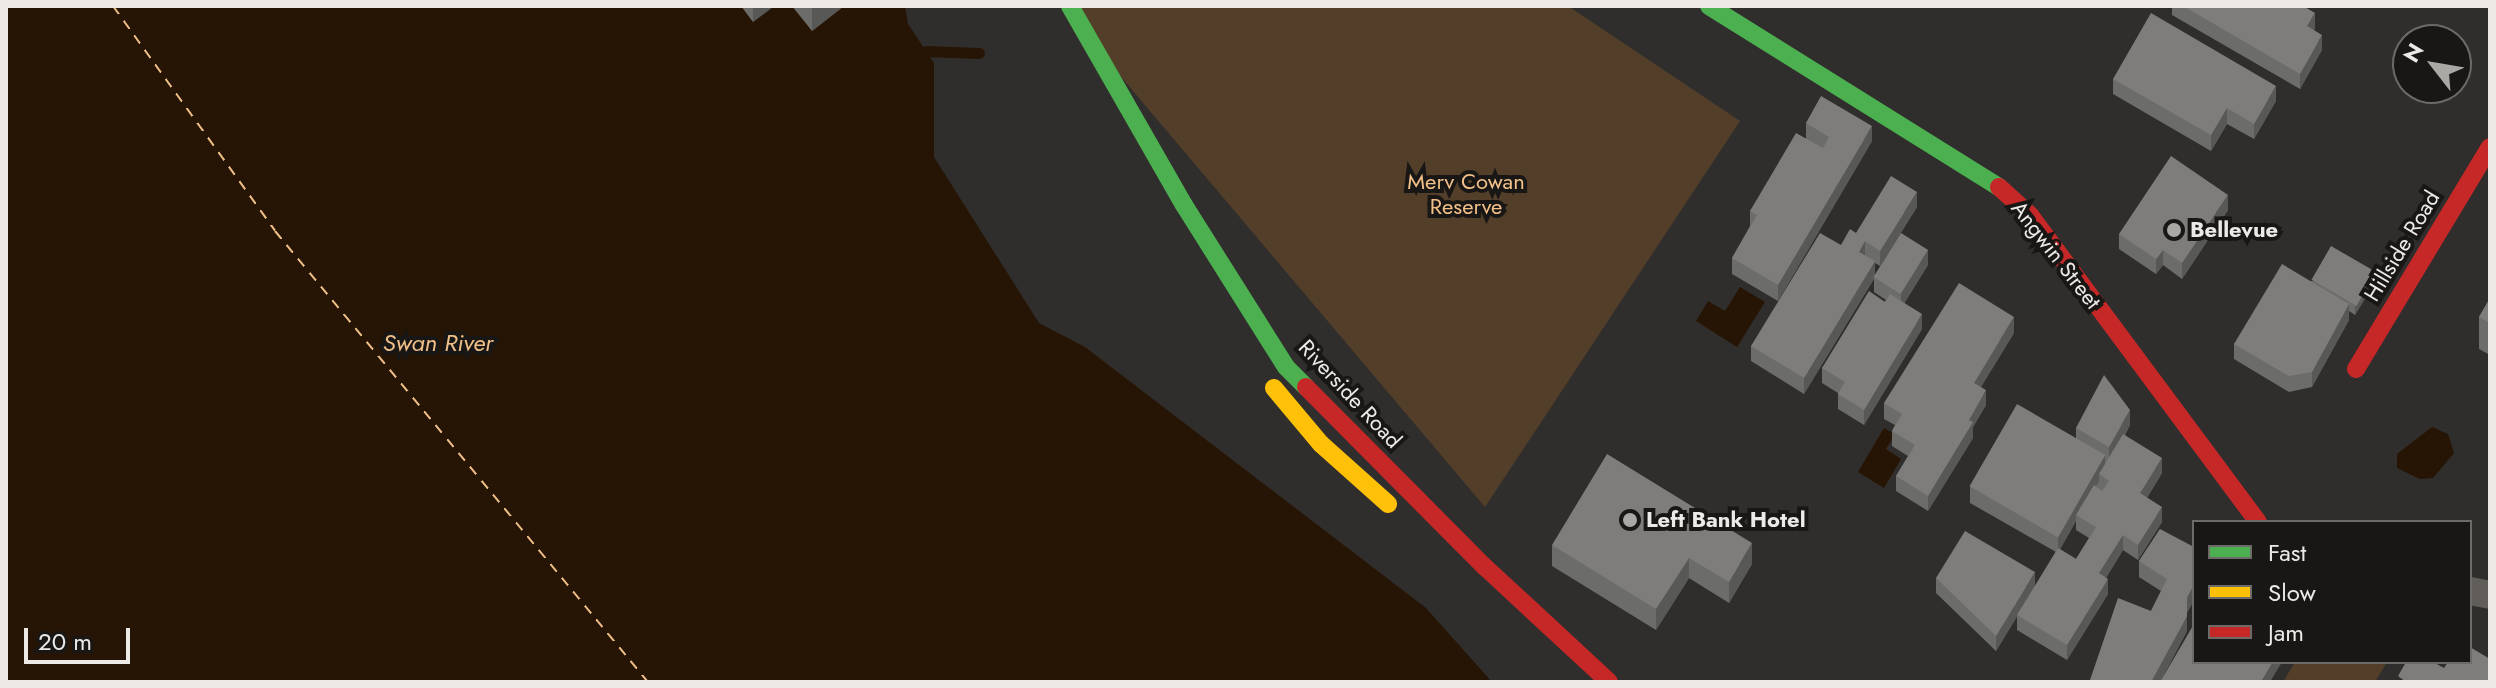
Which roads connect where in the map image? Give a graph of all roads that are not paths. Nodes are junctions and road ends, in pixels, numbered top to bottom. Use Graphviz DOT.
graph roads {
  1 [pos="1050,6"];
  2 [pos="1070,6"];
  3 [pos="1709,6"];
  4 [pos="2490,147"];
  5 [pos="2356,369"];
  6 [pos="1405,519"];
  7 [pos="2257,520"];
  8 [pos="1439,550"];
  9 [pos="1584,682"];
  10 [pos="1609,682"];
  1 -- 6 [label="street"];
  2 -- 10 [label="street, Riverside Road"];
  3 -- 7 [label="street, Angwin Street"];
  4 -- 5 [label="street, Hillside Road"];
  8 -- 9 [label="street"];
}
